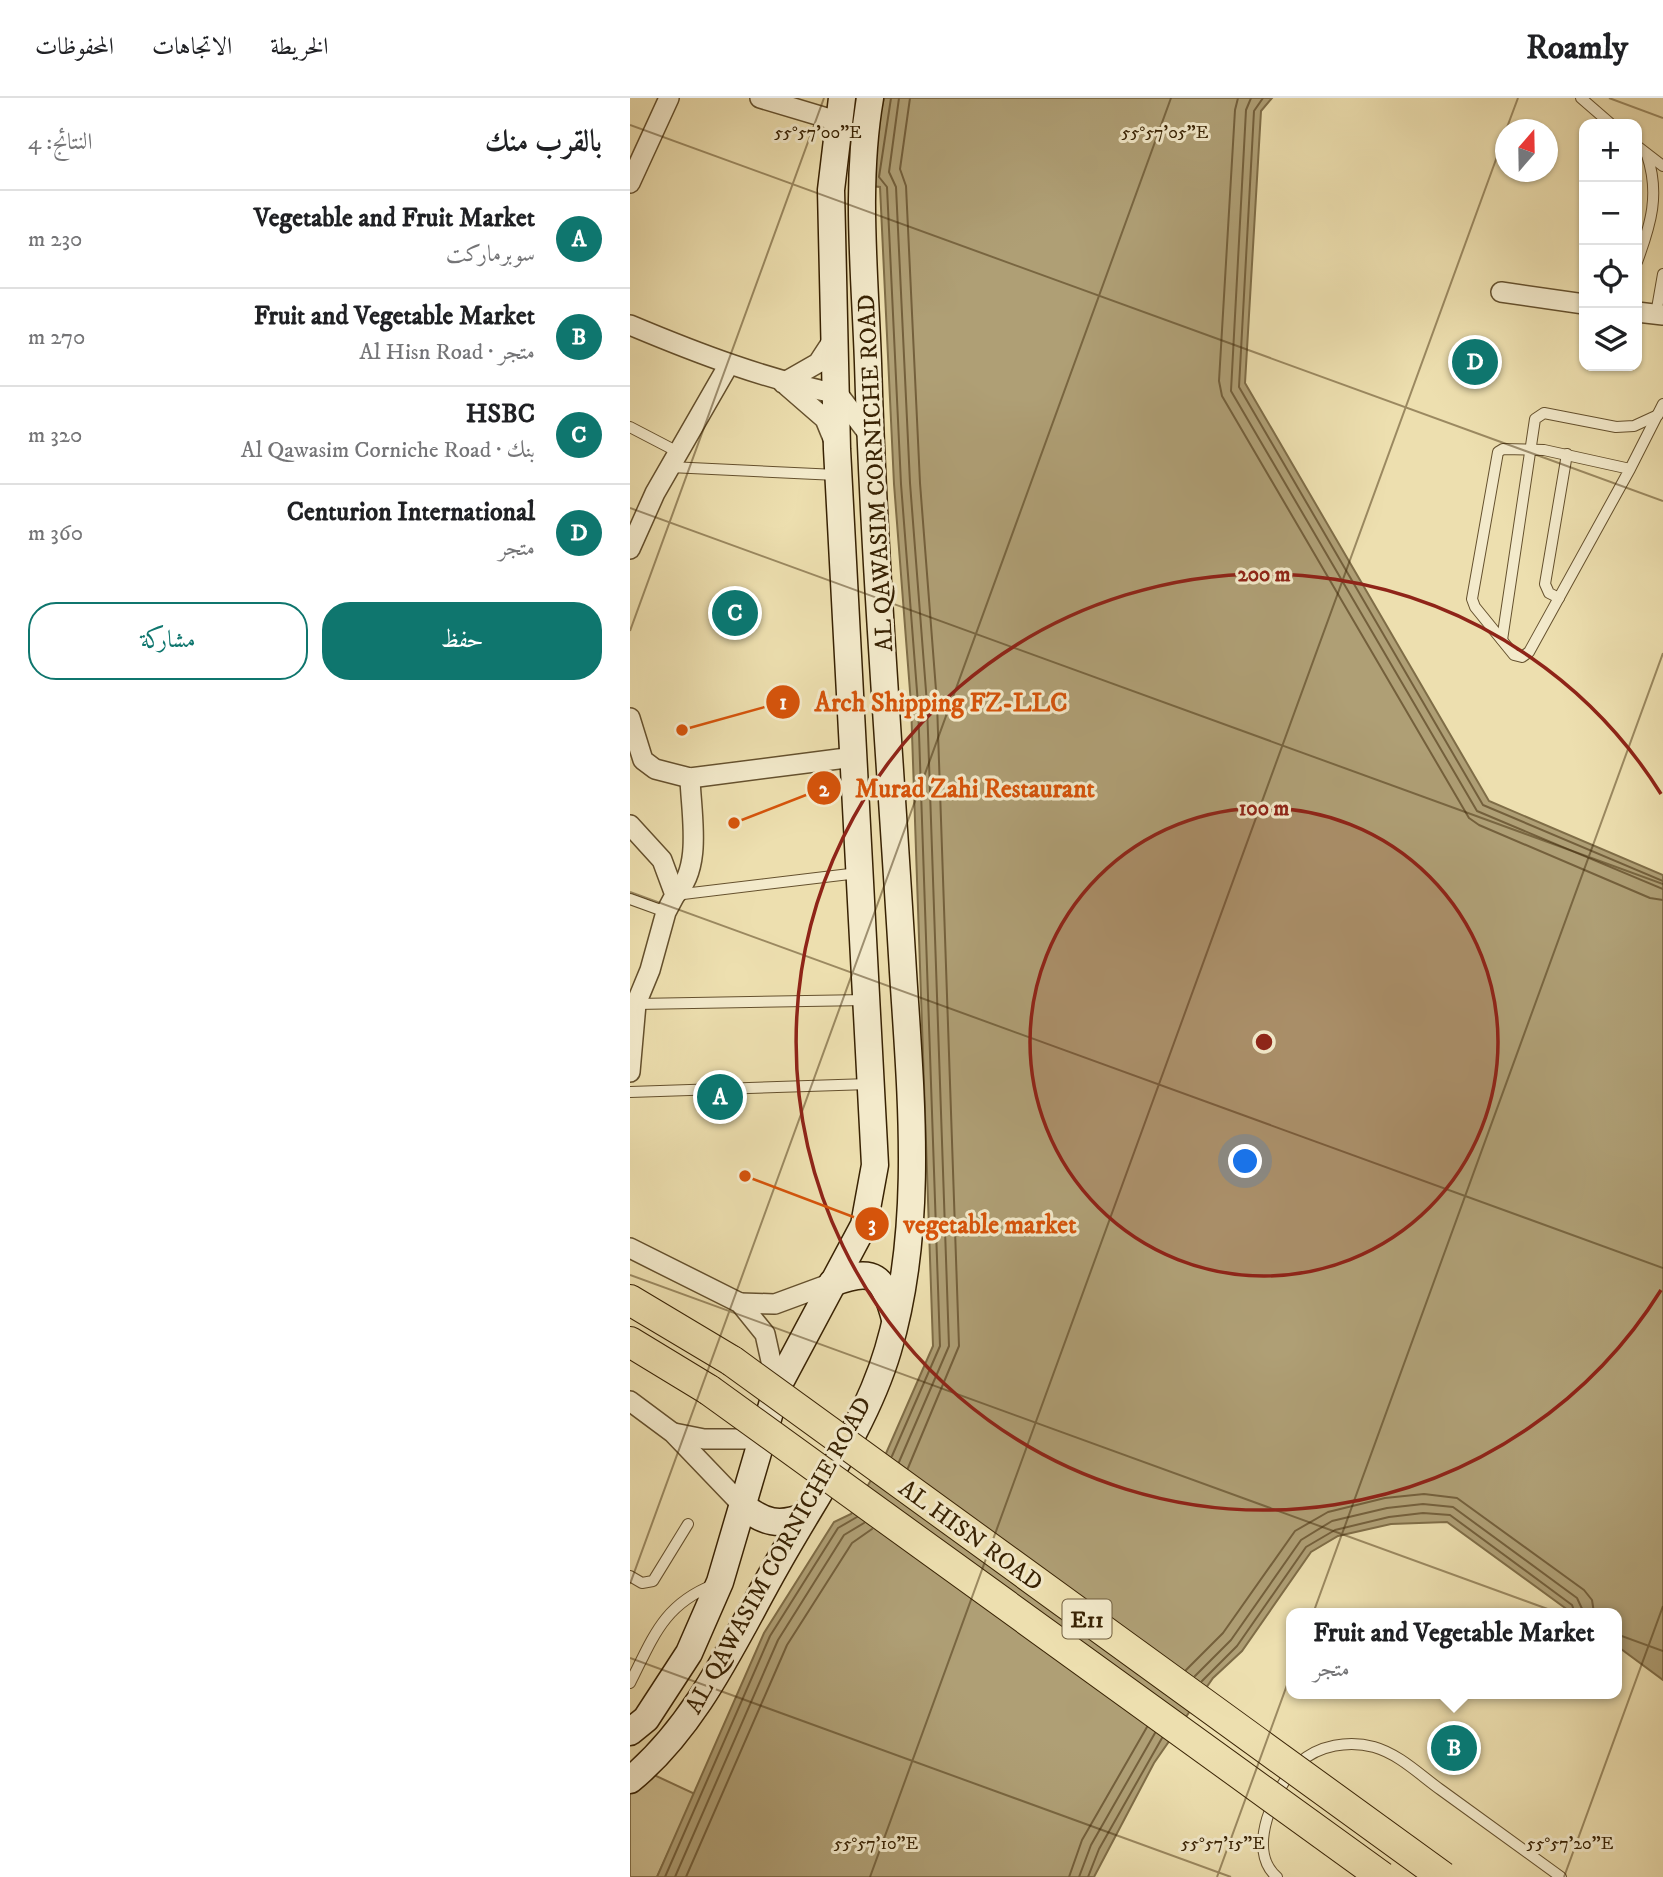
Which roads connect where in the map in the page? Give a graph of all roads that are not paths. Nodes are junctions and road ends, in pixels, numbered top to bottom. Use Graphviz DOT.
graph roads {
  1 [pos="669,98"];
  2 [pos="760,98"];
  3 [pos="870,98"];
  4 [pos="1581,98"];
  5 [pos="840,109"];
  6 [pos="1605,119"];
  7 [pos="1642,150"];
  8 [pos="1647,155"];
  9 [pos="1663,166"];
  10 [pos="630,183"];
  11 [pos="1642,246"];
  12 [pos="1663,274"];
  13 [pos="1501,292"];
  14 [pos="1579,303"];
  15 [pos="1652,314"];
  16 [pos="630,325"];
  17 [pos="835,337"];
  18 [pos="728,366"];
  19 [pos="783,383"];
  20 [pos="838,394"];
  21 [pos="1663,404"];
  22 [pos="1659,415"];
  23 [pos="630,427"];
  24 [pos="870,436"];
  25 [pos="837,449"];
  26 [pos="1529,451"];
  27 [pos="1567,454"];
  28 [pos="674,459"];
  29 [pos="1630,469"];
  30 [pos="839,475"];
  31 [pos="630,548"];
  32 [pos="1559,598"];
  33 [pos="1502,640"];
  34 [pos="630,718"];
  35 [pos="854,757"];
  36 [pos="637,766"];
  37 [pos="690,778"];
  38 [pos="630,825"];
  39 [pos="861,873"];
  40 [pos="630,899"];
  41 [pos="670,903"];
  42 [pos="869,1000"];
  43 [pos="636,1004"];
  44 [pos="630,1072"];
  45 [pos="873,1084"];
  46 [pos="630,1092"];
  47 [pos="630,1248"];
  48 [pos="832,1283"];
  49 [pos="630,1300"];
  50 [pos="740,1303"];
  51 [pos="895,1321"];
  52 [pos="630,1342"];
  53 [pos="630,1354"];
  54 [pos="777,1388"];
  55 [pos="709,1390"];
  56 [pos="633,1409"];
  57 [pos="673,1433"];
  58 [pos="760,1439"];
  59 [pos="743,1506"];
  60 [pos="804,1517"];
  61 [pos="688,1524"];
  62 [pos="630,1576"];
  63 [pos="720,1582"];
  64 [pos="630,1683"];
  65 [pos="630,1732"];
  66 [pos="630,1780"];
  67 [pos="1277,1877"];
  68 [pos="1382,1877"];
  69 [pos="1443,1877"];
  70 [pos="1561,1877"];
  1 -- 10 [label="street"];
  2 -- 5 [label="street"];
  3 -- 24 [label="main road, AL QAWASIM CORNICHE ROAD"];
  4 -- 6 [label="lane"];
  5 -- 17 [label="main road, AL QAWASIM CORNICHE ROAD"];
  7 -- 8 [label="lane"];
  8 -- 9 [label="lane"];
  8 -- 11 [label="lane"];
  12 -- 15 [label="lane"];
  13 -- 14 [label="street"];
  16 -- 18 [label="street"];
  17 -- 19 [label="street"];
  17 -- 20 [label="main road, AL QAWASIM CORNICHE ROAD"];
  18 -- 19 [label="street"];
  18 -- 28 [label="street"];
  19 -- 20 [label="street"];
  19 -- 25 [label="street"];
  20 -- 24 [label="street"];
  20 -- 25 [label="main road, AL QAWASIM CORNICHE ROAD"];
  21 -- 22 [label="lane"];
  22 -- 26 [label="lane"];
  22 -- 29 [label="lane"];
  23 -- 28 [label="lane"];
  24 -- 51 [label="main road, AL QAWASIM CORNICHE ROAD"];
  25 -- 30 [label="main road, AL QAWASIM CORNICHE ROAD"];
  26 -- 27 [label="lane"];
  26 -- 33 [label="lane"];
  26 -- 33 [label="lane"];
  27 -- 29 [label="lane"];
  27 -- 32 [label="lane"];
  28 -- 30 [label="lane"];
  28 -- 31 [label="street"];
  29 -- 32 [label="lane"];
  30 -- 35 [label="main road, AL QAWASIM CORNICHE ROAD"];
  32 -- 33 [label="lane"];
  34 -- 36 [label="street"];
  35 -- 37 [label="street"];
  35 -- 39 [label="main road, AL QAWASIM CORNICHE ROAD"];
  36 -- 37 [label="street"];
  37 -- 41 [label="street"];
  38 -- 41 [label="street"];
  39 -- 41 [label="lane"];
  39 -- 42 [label="main road, AL QAWASIM CORNICHE ROAD"];
  40 -- 41 [label="lane"];
  41 -- 43 [label="street"];
  42 -- 43 [label="lane"];
  42 -- 45 [label="main road, AL QAWASIM CORNICHE ROAD"];
  43 -- 44 [label="street"];
  45 -- 46 [label="lane"];
  45 -- 48 [label="main road, AL QAWASIM CORNICHE ROAD"];
  47 -- 50 [label="street"];
  48 -- 50 [label="street"];
  48 -- 51 [label="main road"];
  48 -- 54 [label="main road, AL QAWASIM CORNICHE ROAD"];
  49 -- 69 [label="main road, AL HISN ROAD / E11, bridge"];
  50 -- 54 [label="street"];
  51 -- 60 [label="main road, AL QAWASIM CORNICHE ROAD"];
  52 -- 55 [label="main road, AL HISN ROAD / E11"];
  53 -- 55 [label="main road"];
  54 -- 58 [label="main road, AL QAWASIM CORNICHE ROAD"];
  55 -- 68 [label="main road, AL HISN ROAD / E11, bridge"];
  56 -- 57 [label="street"];
  57 -- 58 [label="street"];
  57 -- 59 [label="street"];
  58 -- 59 [label="main road, AL QAWASIM CORNICHE ROAD"];
  59 -- 60 [label="main road"];
  59 -- 63 [label="main road, AL QAWASIM CORNICHE ROAD"];
  60 -- 66 [label="main road, AL QAWASIM CORNICHE ROAD"];
  61 -- 62 [label="lane"];
  63 -- 64 [label="lane"];
  63 -- 65 [label="main road, AL QAWASIM CORNICHE ROAD"];
  67 -- 70 [label="lane"];
}
